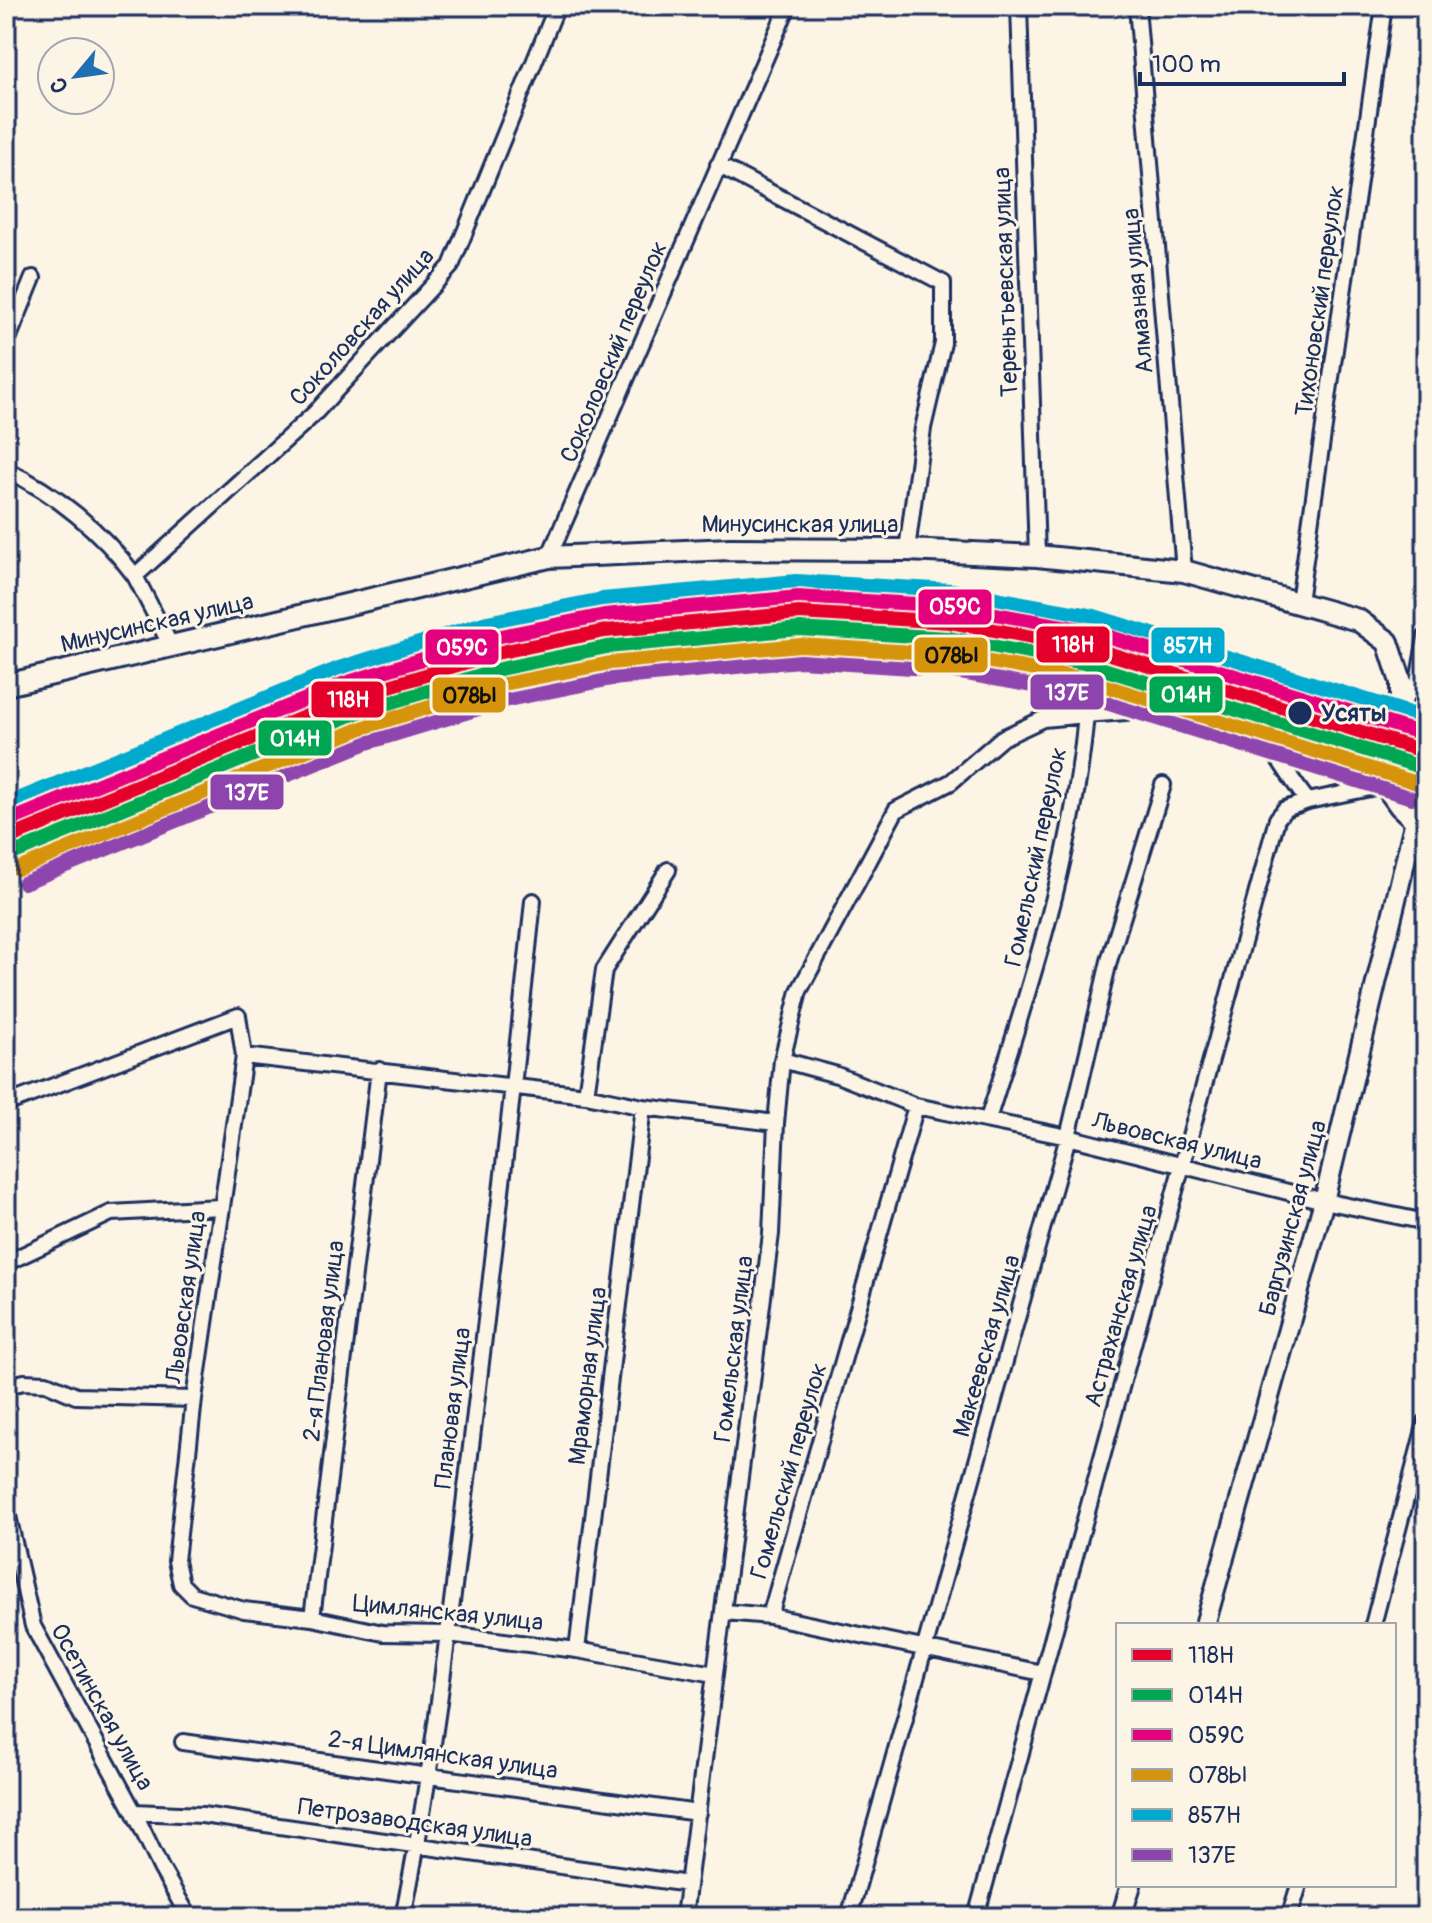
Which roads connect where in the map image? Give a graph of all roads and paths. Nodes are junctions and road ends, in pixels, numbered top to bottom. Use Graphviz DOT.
graph roads {
  1 [pos="557,6"];
  2 [pos="788,6"];
  3 [pos="1019,6"];
  4 [pos="1137,6"];
  5 [pos="1384,6"];
  6 [pos="1415,6"];
  7 [pos="1426,9"];
  8 [pos="718,165"];
  9 [pos="33,278"];
  10 [pos="6,344"];
  11 [pos="6,470"];
  12 [pos="907,550"];
  13 [pos="1037,556"];
  14 [pos="549,557"];
  15 [pos="1184,571"];
  16 [pos="135,576"];
  17 [pos="1299,602"];
  18 [pos="1426,637"];
  19 [pos="171,646"];
  20 [pos="6,685"];
  21 [pos="1401,702"];
  22 [pos="1086,715"];
  23 [pos="1163,785"];
  24 [pos="1385,785"];
  25 [pos="1308,801"];
  26 [pos="1421,822"];
  27 [pos="668,870"];
  28 [pos="533,901"];
  29 [pos="244,1056"];
  30 [pos="782,1060"];
  31 [pos="379,1070"];
  32 [pos="514,1087"];
  33 [pos="586,1095"];
  34 [pos="6,1104"];
  35 [pos="916,1106"];
  36 [pos="643,1107"];
  37 [pos="988,1119"];
  38 [pos="776,1123"];
  39 [pos="1068,1137"];
  40 [pos="1184,1165"];
  41 [pos="1324,1201"];
  42 [pos="220,1207"];
  43 [pos="1426,1222"];
  44 [pos="6,1263"];
  45 [pos="6,1386"];
  46 [pos="194,1399"];
  47 [pos="1426,1422"];
  48 [pos="6,1507"];
  49 [pos="181,1584"];
  50 [pos="725,1612"];
  51 [pos="770,1616"];
  52 [pos="312,1618"];
  53 [pos="1206,1623"];
  54 [pos="1374,1623"];
  55 [pos="448,1634"];
  56 [pos="577,1650"];
  57 [pos="924,1651"];
  58 [pos="1042,1673"];
  59 [pos="715,1674"];
  60 [pos="183,1742"];
  61 [pos="427,1775"];
  62 [pos="134,1812"];
  63 [pos="698,1813"];
  64 [pos="417,1846"];
  65 [pos="688,1884"];
  66 [pos="1130,1887"];
  67 [pos="1298,1887"];
  68 [pos="189,1917"];
  69 [pos="403,1917"];
  70 [pos="684,1917"];
  71 [pos="849,1917"];
  72 [pos="976,1917"];
  73 [pos="1121,1917"];
  74 [pos="1289,1917"];
  1 -- 16 [label="street, Соколовская улица"];
  2 -- 8 [label="street, Соколовский переулок"];
  3 -- 13 [label="street, Тереньтьевская улица"];
  4 -- 15 [label="street, Алмазная улица"];
  5 -- 17 [label="street, Тихоновский переулок"];
  6 -- 7 [label="street"];
  8 -- 12 [label="street"];
  8 -- 14 [label="street, Соколовский переулок"];
  9 -- 10 [label="street"];
  11 -- 16 [label="street"];
  12 -- 13 [label="main road, Минусинская улица"];
  12 -- 14 [label="main road, Минусинская улица"];
  13 -- 15 [label="main road, Минусинская улица"];
  14 -- 19 [label="main road, Минусинская улица"];
  15 -- 17 [label="main road, Минусинская улица"];
  16 -- 19 [label="street"];
  17 -- 21 [label="main road, Минусинская улица"];
  18 -- 21 [label="street"];
  19 -- 20 [label="main road, Минусинская улица"];
  21 -- 24 [label="main road, Минусинская улица"];
  22 -- 25 [label="street"];
  22 -- 30 [label="street, Гомельская улица"];
  22 -- 37 [label="street, Гомельский переулок"];
  23 -- 39 [label="street, Макеевская улица"];
  24 -- 25 [label="street, Астраханская улица"];
  24 -- 26 [label="main road"];
  25 -- 40 [label="street, Астраханская улица"];
  26 -- 41 [label="street, Баргузинская улица"];
  27 -- 33 [label="street"];
  28 -- 32 [label="street, Плановая улица"];
  29 -- 31 [label="street"];
  29 -- 34 [label="street, Львовская улица"];
  29 -- 42 [label="street, Львовская улица"];
  30 -- 35 [label="street, Львовская улица"];
  30 -- 38 [label="street, Гомельская улица"];
  31 -- 32 [label="street"];
  31 -- 52 [label="street, 2-я Плановая улица"];
  32 -- 33 [label="street"];
  32 -- 55 [label="street, Плановая улица"];
  33 -- 36 [label="street"];
  35 -- 37 [label="street, Львовская улица"];
  35 -- 51 [label="street, Гомельский переулок"];
  36 -- 38 [label="street"];
  36 -- 56 [label="street, Мраморная улица"];
  37 -- 39 [label="street, Львовская улица"];
  38 -- 50 [label="street, Гомельская улица"];
  39 -- 40 [label="street, Львовская улица"];
  39 -- 57 [label="street, Макеевская улица"];
  40 -- 41 [label="street, Львовская улица"];
  40 -- 58 [label="street, Астраханская улица"];
  41 -- 43 [label="street, Львовская улица"];
  41 -- 53 [label="street, Баргузинская улица"];
  42 -- 44 [label="street"];
  42 -- 46 [label="street, Львовская улица"];
  45 -- 46 [label="street"];
  46 -- 49 [label="street, Львовская улица"];
  47 -- 54 [label="street"];
  48 -- 62 [label="street, Осетинская улица"];
  49 -- 52 [label="street, Цимлянская улица"];
  50 -- 51 [label="street"];
  50 -- 59 [label="street, Гомельская улица"];
  51 -- 57 [label="street"];
  52 -- 55 [label="street, Цимлянская улица"];
  55 -- 56 [label="street, Цимлянская улица"];
  55 -- 61 [label="street, Плановая улица"];
  56 -- 59 [label="street, Цимлянская улица"];
  57 -- 58 [label="street"];
  57 -- 71 [label="street, Макеевская улица"];
  58 -- 72 [label="street, Астраханская улица"];
  59 -- 63 [label="street, Гомельская улица"];
  60 -- 61 [label="street, 2-я Цимлянская улица"];
  61 -- 63 [label="street, 2-я Цимлянская улица"];
  61 -- 64 [label="street, Плановая улица"];
  62 -- 64 [label="street, Петрозаводская улица"];
  62 -- 68 [label="street, Осетинская улица"];
  63 -- 65 [label="street, Гомельская улица"];
  64 -- 65 [label="street, Петрозаводская улица"];
  64 -- 69 [label="street, Плановая улица"];
  65 -- 70 [label="street, Гомельская улица"];
  66 -- 73 [label="street"];
  67 -- 74 [label="street"];
}
